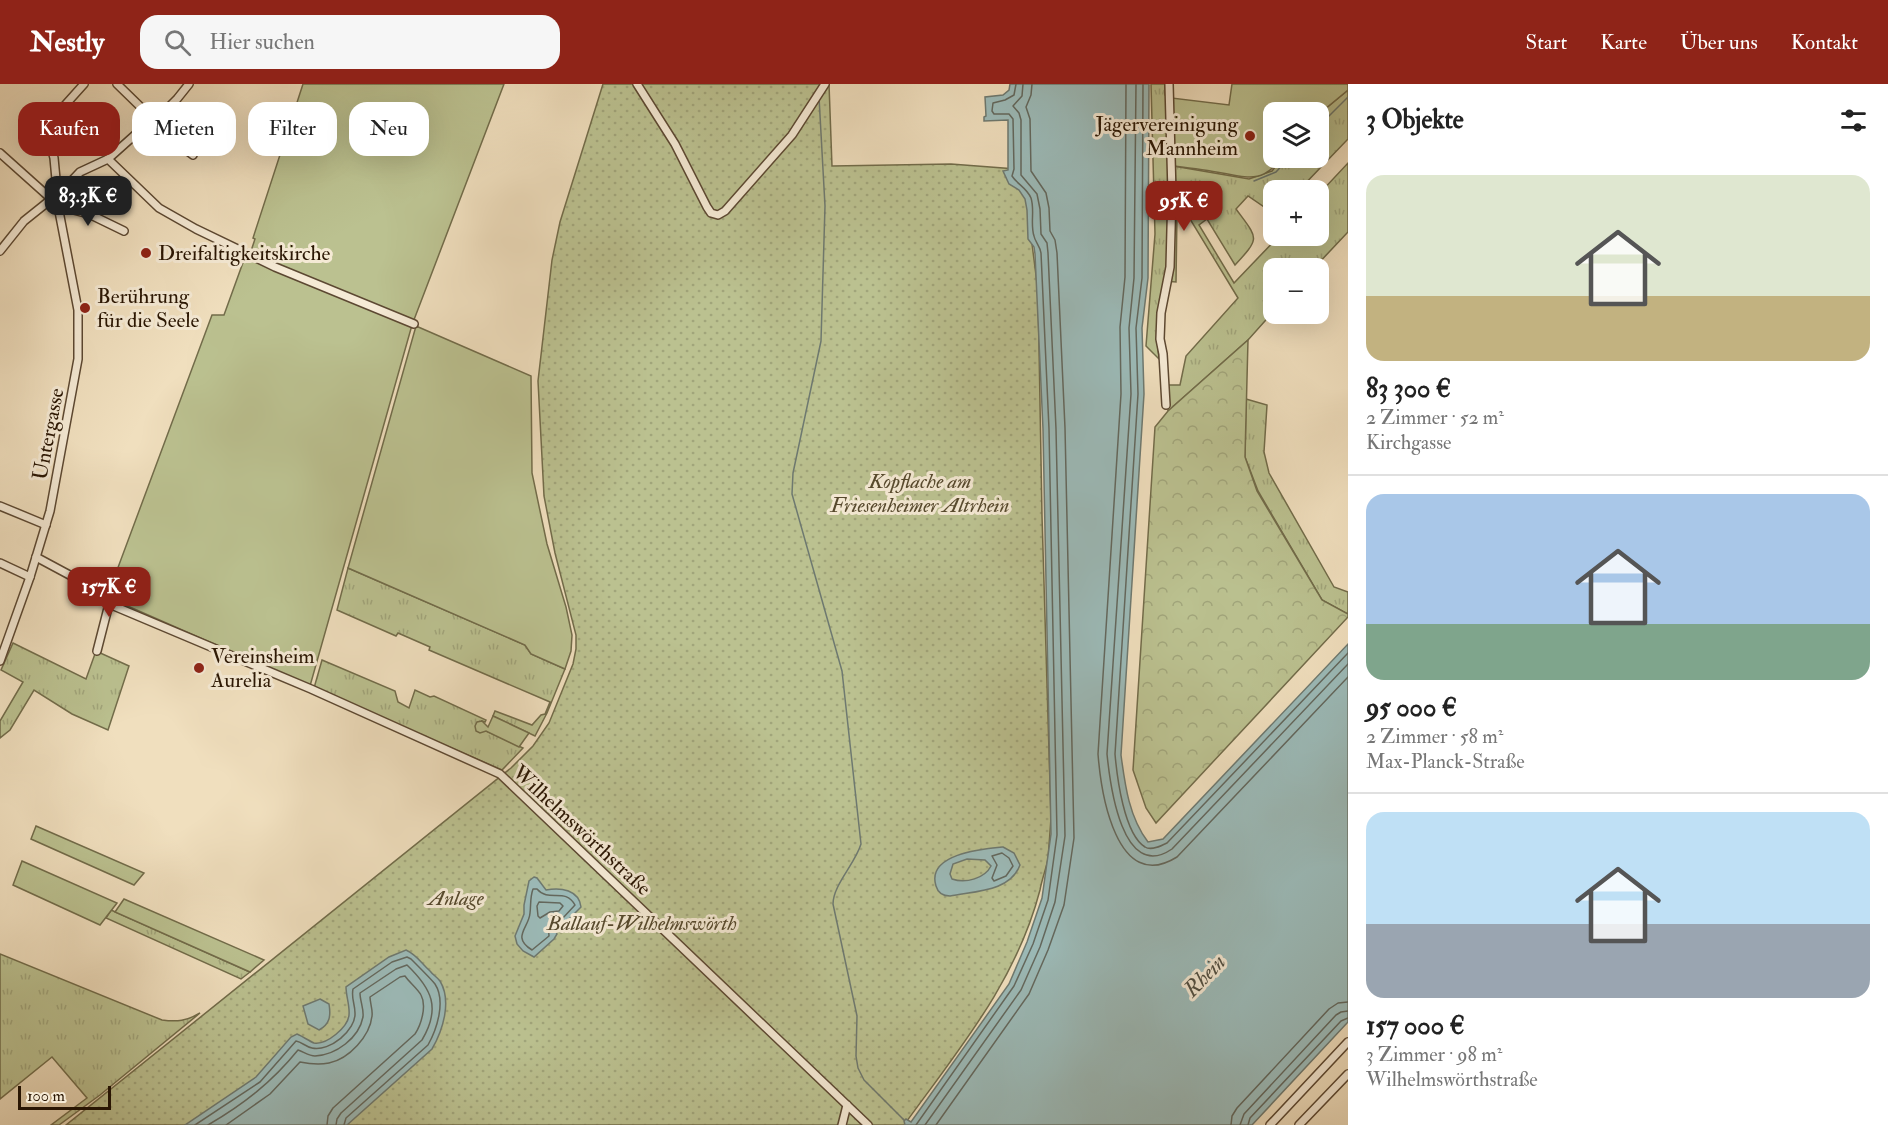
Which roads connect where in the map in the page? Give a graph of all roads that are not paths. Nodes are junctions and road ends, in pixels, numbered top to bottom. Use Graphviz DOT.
graph roads {
  1 [pos="84,84"];
  2 [pos="117,84"];
  3 [pos="189,84"];
  4 [pos="637,84"];
  5 [pos="825,84"];
  6 [pos="1169,84"];
  7 [pos="135,102"];
  8 [pos="174,102"];
  9 [pos="132,138"];
  10 [pos="0,153"];
  11 [pos="108,159"];
  12 [pos="60,190"];
  13 [pos="49,199"];
  14 [pos="58,206"];
  15 [pos="124,231"];
  16 [pos="0,251"];
  17 [pos="414,324"];
  18 [pos="1166,405"];
  19 [pos="0,506"];
  20 [pos="46,525"];
  21 [pos="36,556"];
  22 [pos="0,563"];
  23 [pos="30,578"];
  24 [pos="109,604"];
  25 [pos="98,651"];
  26 [pos="0,662"];
  27 [pos="1348,1042"];
  28 [pos="1348,1074"];
  29 [pos="847,1105"];
  30 [pos="842,1125"];
  31 [pos="868,1125"];
  32 [pos="1269,1125"];
  33 [pos="1299,1125"];
  1 -- 12 [label="street"];
  2 -- 7 [label="street"];
  3 -- 8 [label="street"];
  4 -- 5 [label="street"];
  6 -- 18 [label="street"];
  9 -- 11 [label="street"];
  10 -- 13 [label="street"];
  11 -- 12 [label="street"];
  11 -- 17 [label="street"];
  12 -- 13 [label="street"];
  12 -- 14 [label="street"];
  13 -- 14 [label="street"];
  13 -- 16 [label="street"];
  14 -- 15 [label="street"];
  14 -- 20 [label="street, Untergasse"];
  19 -- 20 [label="street"];
  20 -- 21 [label="street, Untergasse"];
  21 -- 23 [label="street, Untergasse"];
  21 -- 24 [label="street, Wilhelmswörthstraße"];
  22 -- 23 [label="street"];
  23 -- 26 [label="street, Untergasse"];
  24 -- 25 [label="street"];
  24 -- 29 [label="street, Wilhelmswörthstraße"];
  27 -- 32 [label="street"];
  28 -- 33 [label="street"];
  29 -- 30 [label="street"];
  29 -- 31 [label="street, Wilhelmswörthstraße"];
}
